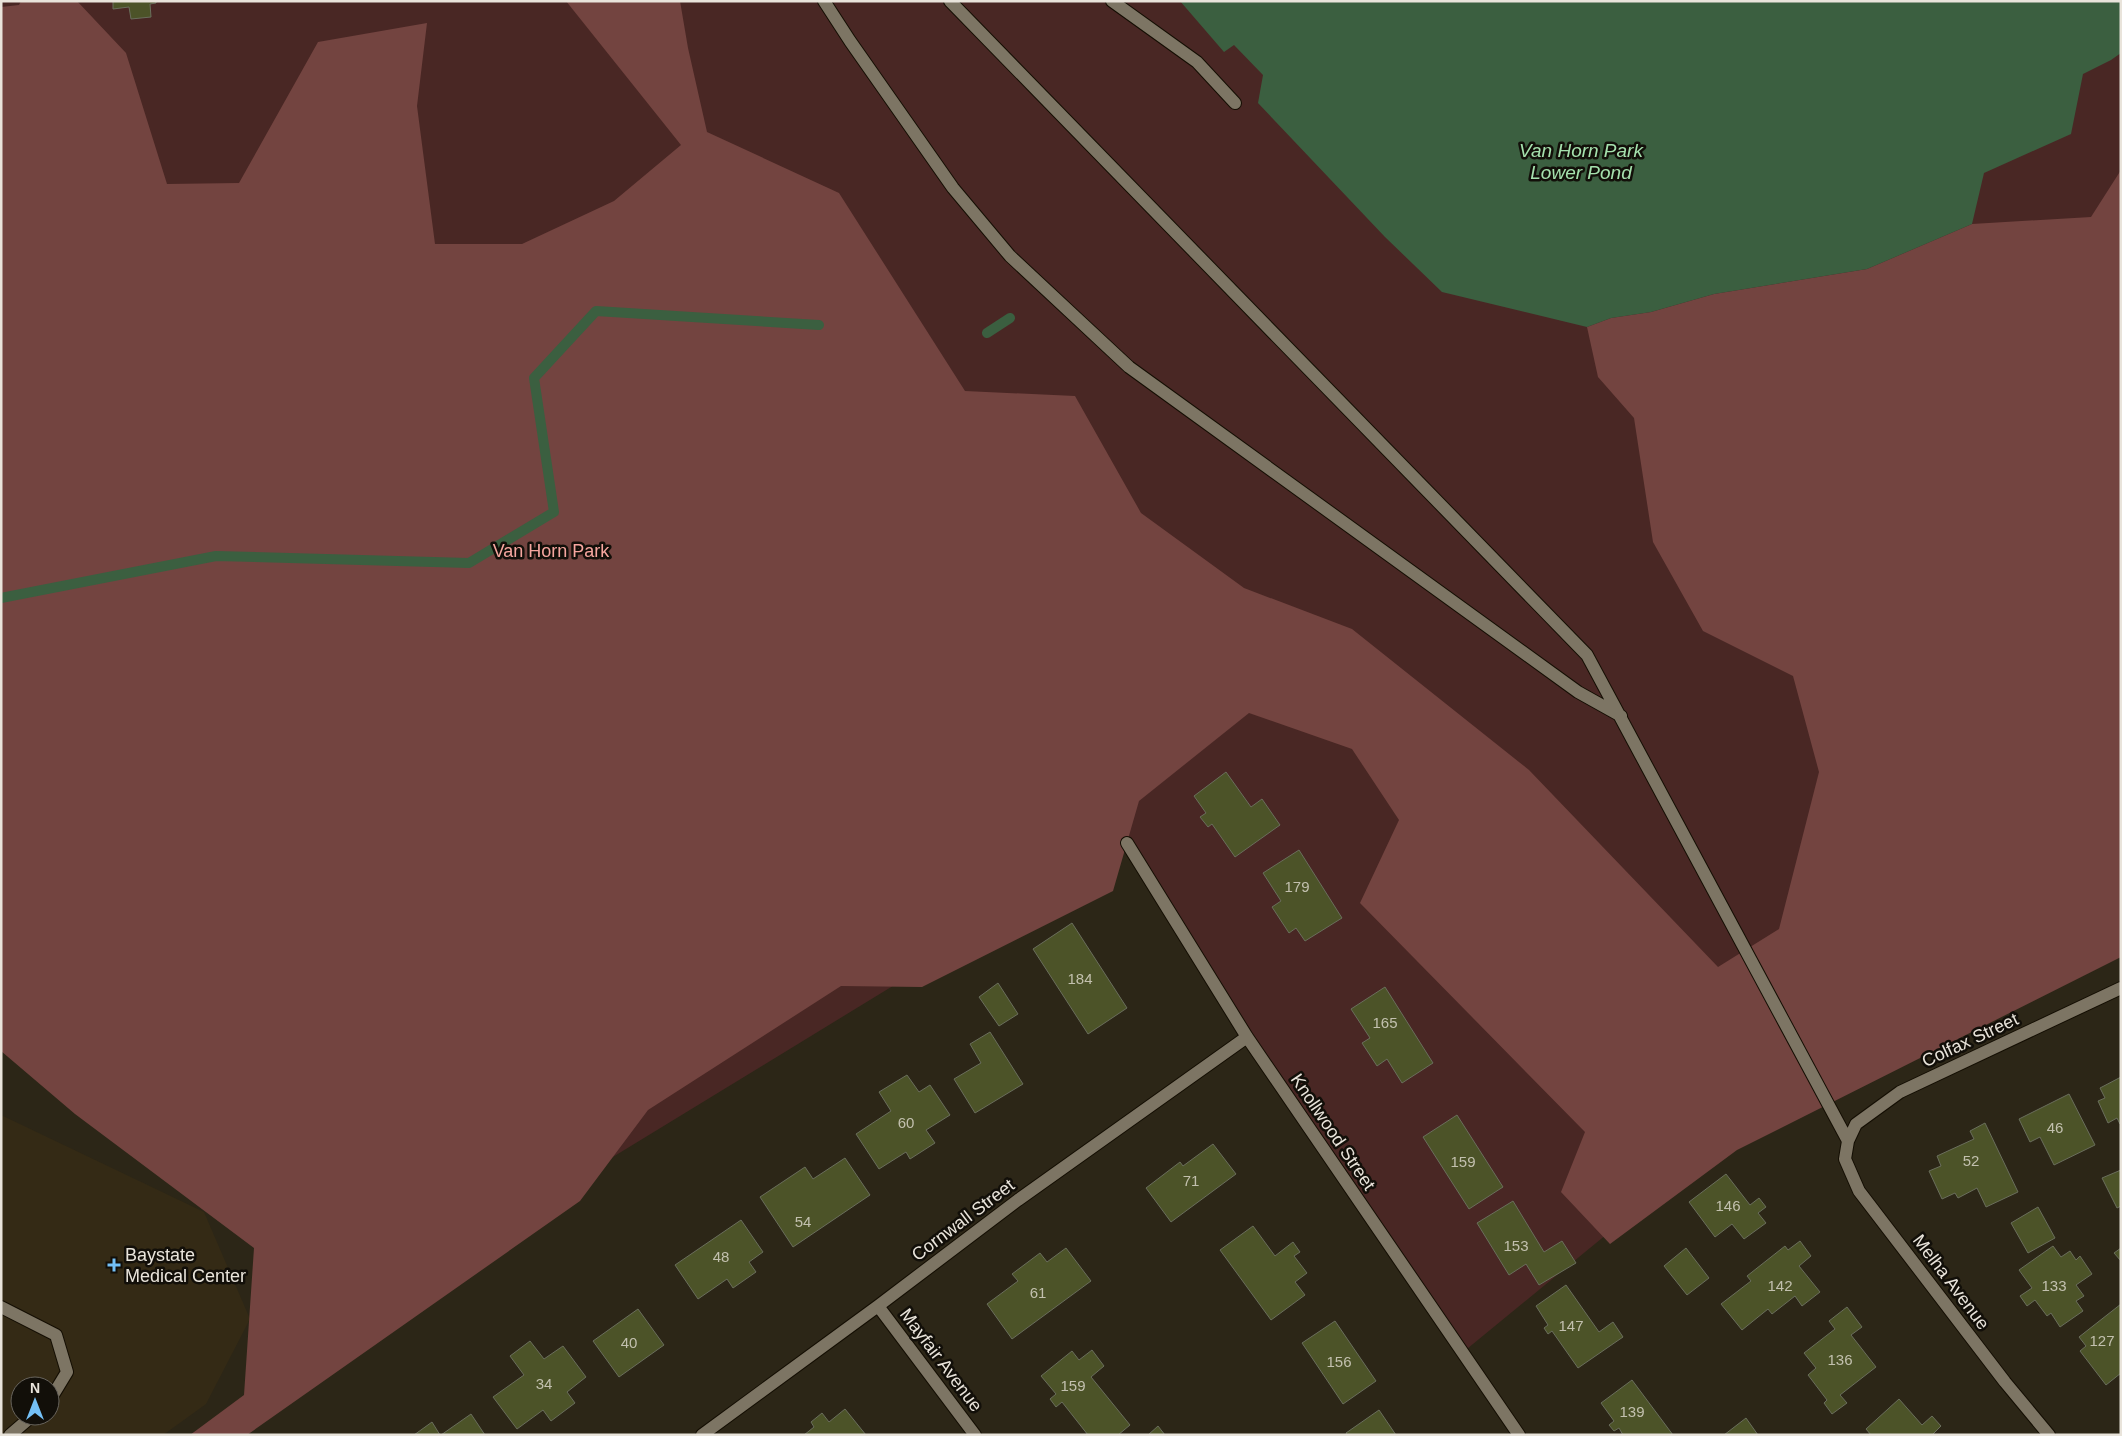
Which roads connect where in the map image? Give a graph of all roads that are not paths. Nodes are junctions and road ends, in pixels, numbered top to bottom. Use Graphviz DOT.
graph roads {
  1 [pos="824,1"];
  2 [pos="950,1"];
  3 [pos="1112,1"];
  4 [pos="1235,103"];
  5 [pos="1621,716"];
  6 [pos="1127,843"];
  7 [pos="2121,988"];
  8 [pos="1247,1037"];
  9 [pos="1848,1141"];
  10 [pos="878,1306"];
  11 [pos="1,1307"];
  12 [pos="60,1384"];
  13 [pos="20,1426"];
  14 [pos="10,1435"];
  15 [pos="702,1435"];
  16 [pos="975,1435"];
  17 [pos="1519,1435"];
  18 [pos="2049,1435"];
  1 -- 5 [label="street"];
  2 -- 5 [label="street"];
  3 -- 4 [label="street"];
  5 -- 9 [label="street"];
  6 -- 8 [label="street, Knollwood Street"];
  7 -- 9 [label="street, Colfax Street"];
  8 -- 10 [label="street, Cornwall Street"];
  8 -- 17 [label="street, Knollwood Street"];
  9 -- 18 [label="street, Melha Avenue"];
  10 -- 15 [label="street, Cornwall Street"];
  10 -- 16 [label="street, Mayfair Avenue"];
  11 -- 12 [label="street"];
  13 -- 14 [label="street"];
}
